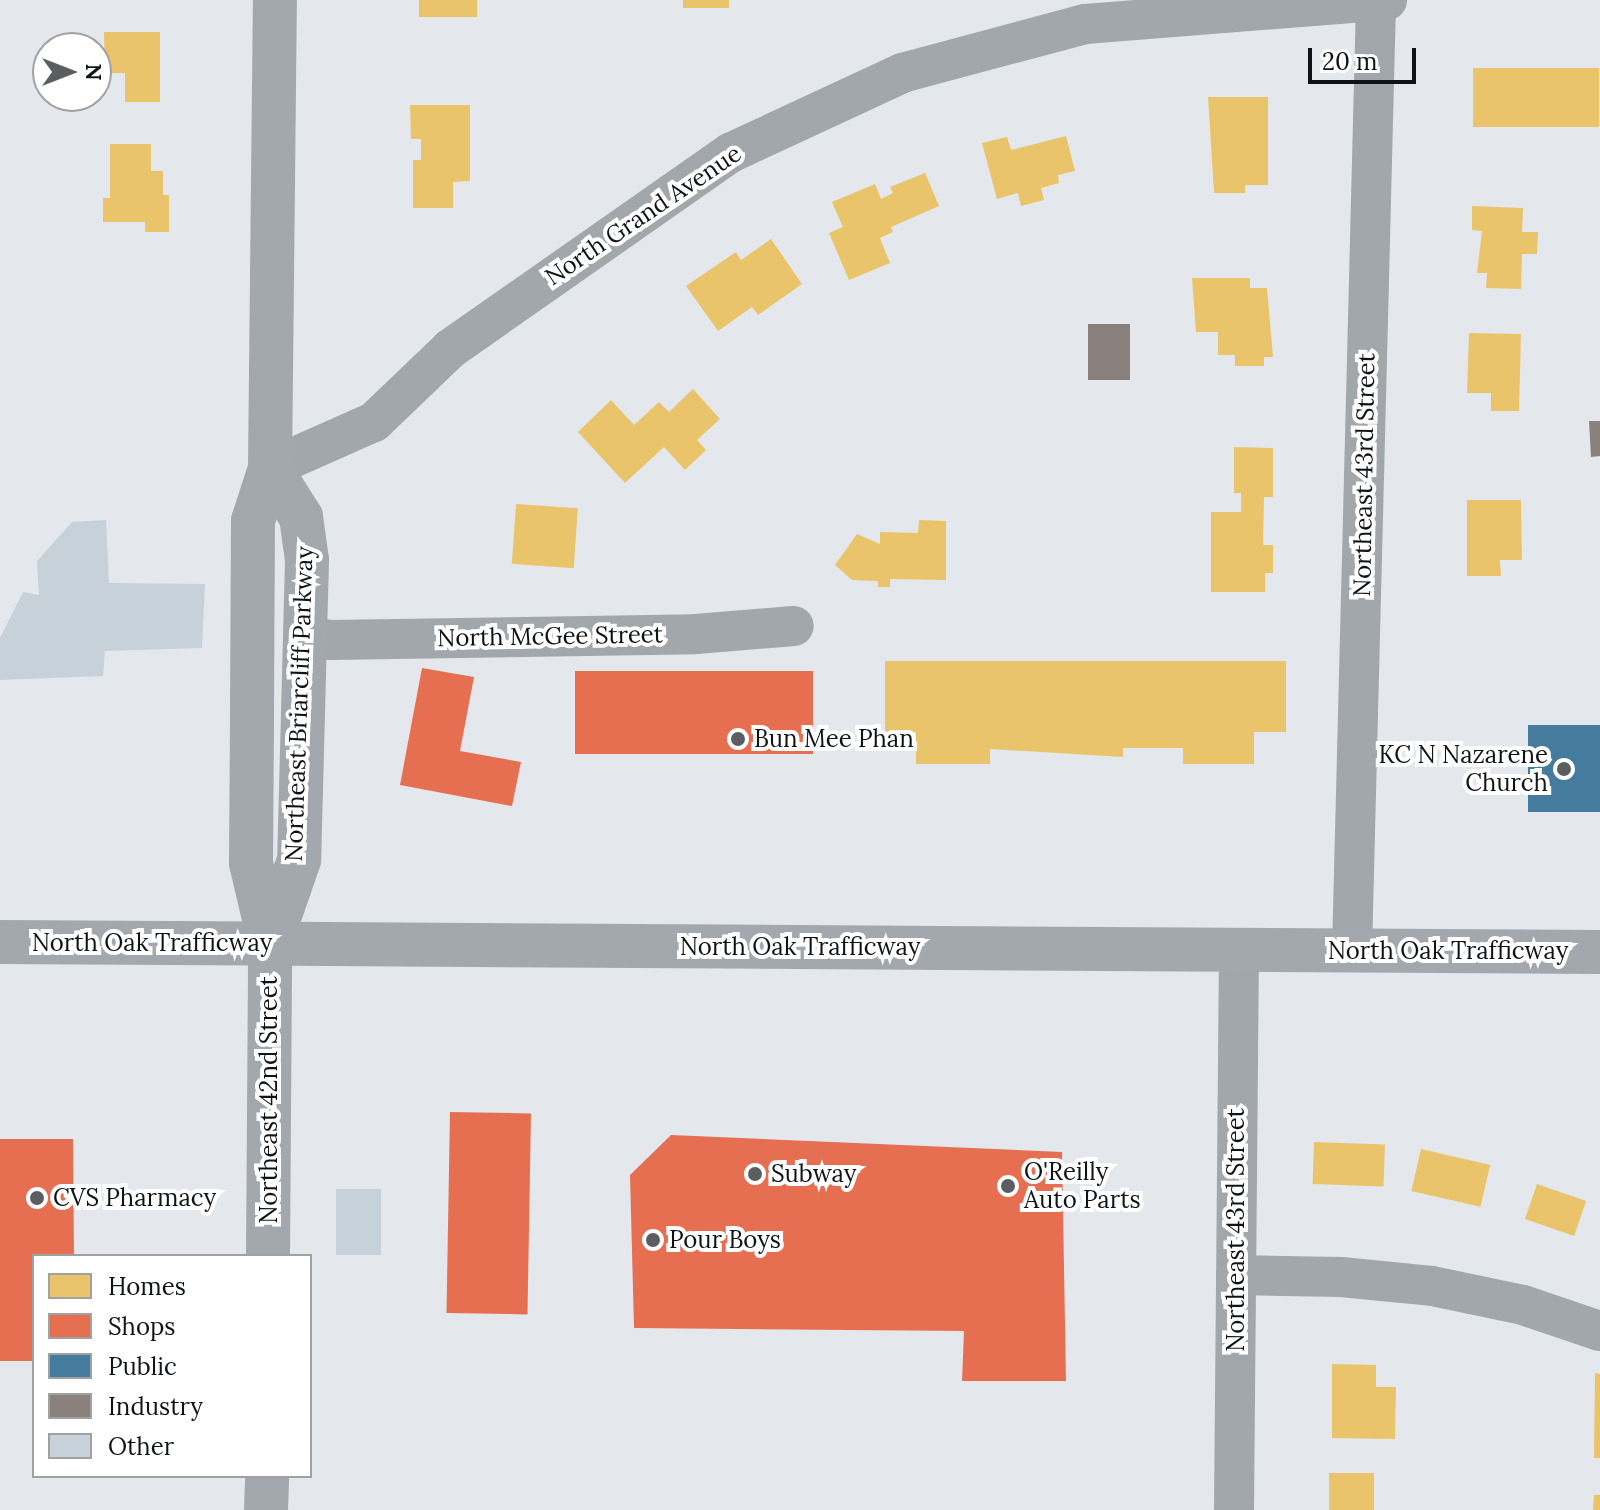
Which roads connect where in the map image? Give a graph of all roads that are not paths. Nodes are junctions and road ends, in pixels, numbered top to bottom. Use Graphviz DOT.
graph roads {
  1 [pos="275,0"];
  2 [pos="1380,0"];
  3 [pos="270,468"];
  4 [pos="794,626"];
  5 [pos="305,636"];
  6 [pos="0,942"];
  7 [pos="270,944"];
  8 [pos="1239,950"];
  9 [pos="1352,951"];
  10 [pos="1600,952"];
  11 [pos="268,1254"];
  12 [pos="1236,1275"];
  13 [pos="1600,1331"];
  14 [pos="267,1478"];
  15 [pos="266,1510"];
  16 [pos="1234,1510"];
  1 -- 3 [label="main road, Northeast Briarcliff Parkway"];
  2 -- 3 [label="street, North Grand Avenue"];
  2 -- 9 [label="street, Northeast 43rd Street"];
  3 -- 5 [label="main road, Northeast Briarcliff Parkway"];
  3 -- 7 [label="main road, Northeast Briarcliff Parkway"];
  4 -- 5 [label="street, North McGee Street"];
  5 -- 7 [label="main road, Northeast Briarcliff Parkway"];
  6 -- 7 [label="main road, North Oak Trafficway"];
  7 -- 8 [label="main road, North Oak Trafficway"];
  7 -- 11 [label="main road, Northeast 42nd Street"];
  8 -- 9 [label="main road, North Oak Trafficway"];
  8 -- 12 [label="street, Northeast 43rd Street"];
  9 -- 10 [label="main road, North Oak Trafficway"];
  12 -- 13 [label="street"];
  12 -- 16 [label="street, Northeast 43rd Street"];
  14 -- 15 [label="main road"];
}
